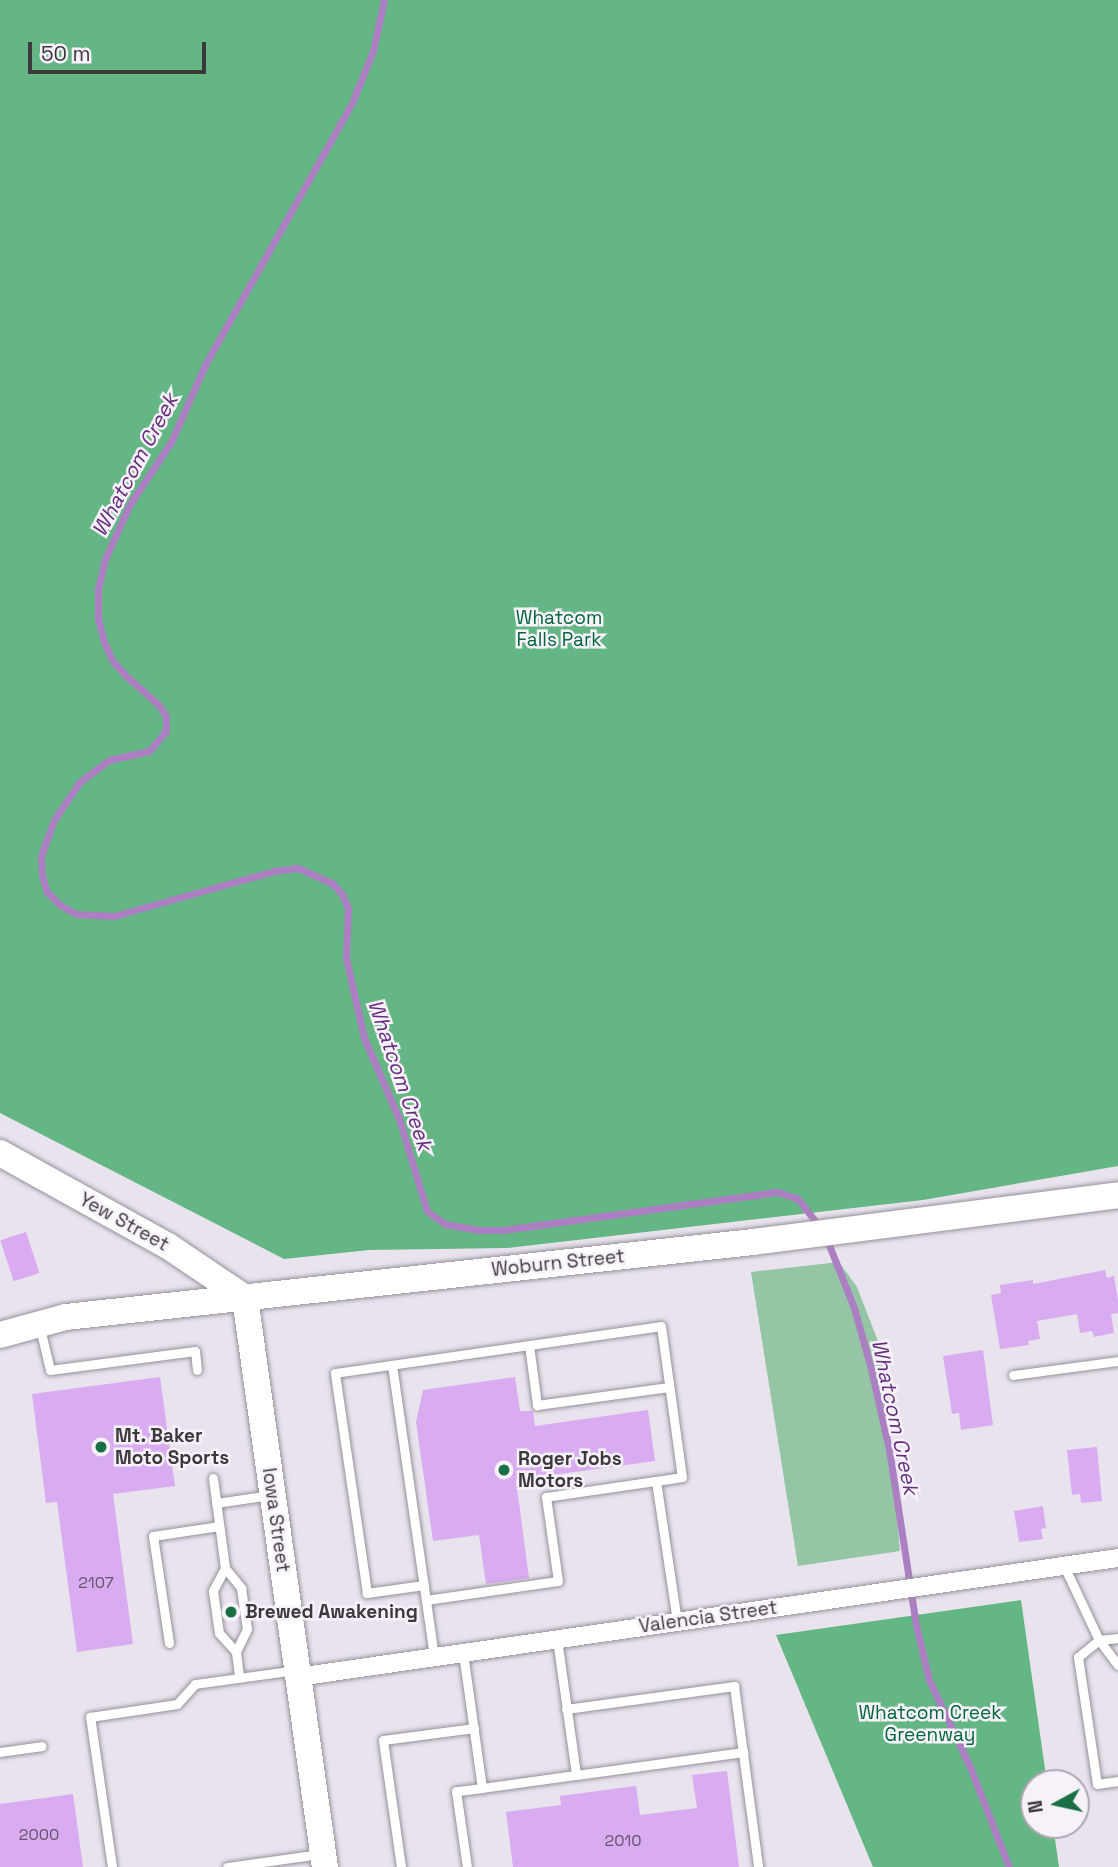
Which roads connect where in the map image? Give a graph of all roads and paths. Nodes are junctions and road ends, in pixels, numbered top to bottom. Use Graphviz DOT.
graph roads {
  1 [pos="0,1153"];
  2 [pos="12,1168"];
  3 [pos="1118,1195"];
  4 [pos="245,1298"];
  5 [pos="39,1325"];
  6 [pos="0,1335"];
  7 [pos="529,1345"];
  8 [pos="1118,1361"];
  9 [pos="392,1365"];
  10 [pos="198,1370"];
  11 [pos="1013,1375"];
  12 [pos="669,1387"];
  13 [pos="213,1478"];
  14 [pos="656,1481"];
  15 [pos="273,1495"];
  16 [pos="216,1503"];
  17 [pos="219,1526"];
  18 [pos="1118,1558"];
  19 [pos="1063,1566"];
  20 [pos="225,1568"];
  21 [pos="424,1585"];
  22 [pos="426,1600"];
  23 [pos="677,1622"];
  24 [pos="1118,1638"];
  25 [pos="557,1639"];
  26 [pos="1099,1640"];
  27 [pos="169,1643"];
  28 [pos="236,1652"];
  29 [pos="463,1653"];
  30 [pos="434,1657"];
  31 [pos="1118,1665"];
  32 [pos="298,1673"];
  33 [pos="239,1678"];
  34 [pos="566,1709"];
  35 [pos="474,1728"];
  36 [pos="43,1746"];
  37 [pos="0,1752"];
  38 [pos="743,1752"];
  39 [pos="576,1775"];
  40 [pos="1118,1781"];
  41 [pos="482,1788"];
  42 [pos="324,1860"];
  43 [pos="112,1867"];
  44 [pos="227,1867"];
  45 [pos="401,1867"];
  46 [pos="467,1867"];
  47 [pos="758,1867"];
  1 -- 2 [label="street, Yew Street"];
  2 -- 4 [label="street, Yew Street"];
  3 -- 4 [label="street, Woburn Street"];
  4 -- 5 [label="street, Woburn Street"];
  4 -- 15 [label="street, Iowa Street"];
  5 -- 6 [label="street, Woburn Street"];
  5 -- 10 [label="lane"];
  7 -- 9 [label="lane"];
  7 -- 12 [label="lane"];
  7 -- 12 [label="lane"];
  8 -- 11 [label="lane"];
  9 -- 21 [label="lane"];
  9 -- 21 [label="lane"];
  12 -- 14 [label="lane"];
  13 -- 16 [label="lane"];
  14 -- 22 [label="lane"];
  14 -- 23 [label="lane"];
  15 -- 16 [label="lane"];
  15 -- 32 [label="street, Iowa Street"];
  16 -- 17 [label="lane"];
  17 -- 20 [label="lane"];
  17 -- 27 [label="lane"];
  18 -- 19 [label="street, Valencia Street"];
  19 -- 23 [label="street, Valencia Street"];
  19 -- 26 [label="lane"];
  20 -- 28 [label="lane"];
  20 -- 28 [label="lane"];
  21 -- 22 [label="lane"];
  22 -- 30 [label="lane"];
  23 -- 25 [label="street, Valencia Street"];
  24 -- 26 [label="lane"];
  25 -- 29 [label="street, Valencia Street"];
  25 -- 34 [label="lane"];
  26 -- 31 [label="lane"];
  26 -- 40 [label="lane"];
  28 -- 33 [label="lane"];
  29 -- 30 [label="street, Valencia Street"];
  29 -- 35 [label="lane"];
  30 -- 32 [label="street, Valencia Street"];
  32 -- 33 [label="lane"];
  32 -- 42 [label="street, Iowa Street"];
  33 -- 43 [label="lane"];
  34 -- 38 [label="lane"];
  34 -- 39 [label="lane"];
  35 -- 41 [label="lane"];
  35 -- 45 [label="lane"];
  36 -- 37 [label="lane"];
  38 -- 39 [label="lane"];
  38 -- 47 [label="lane"];
  39 -- 41 [label="lane"];
  41 -- 46 [label="lane"];
  42 -- 44 [label="lane"];
}
